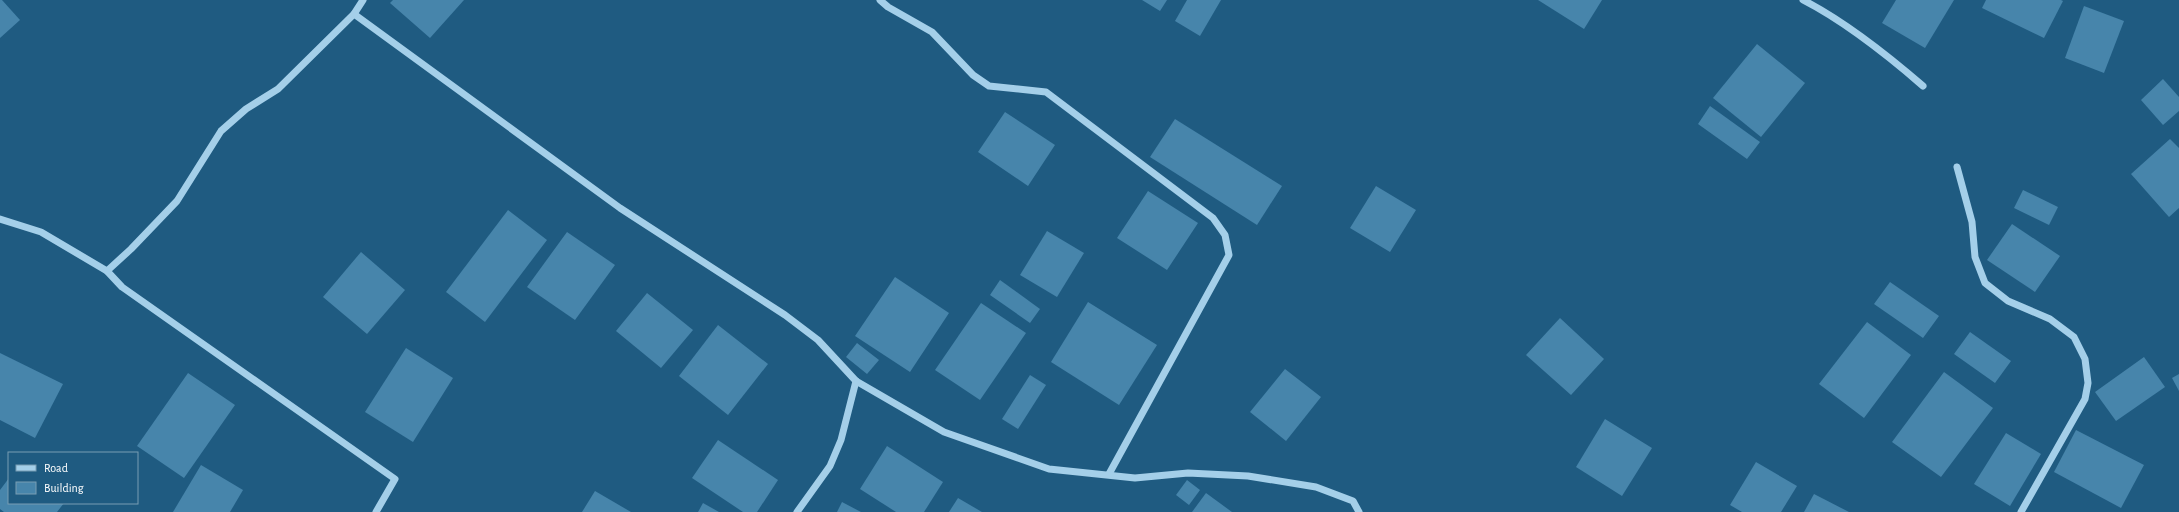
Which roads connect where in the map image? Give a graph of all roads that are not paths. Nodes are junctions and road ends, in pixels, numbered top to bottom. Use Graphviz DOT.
graph roads {
  1 [pos="363,0"];
  2 [pos="880,0"];
  3 [pos="1803,0"];
  4 [pos="354,14"];
  5 [pos="1922,86"];
  6 [pos="1957,167"];
  7 [pos="0,219"];
  8 [pos="107,271"];
  9 [pos="856,381"];
  10 [pos="1109,474"];
  11 [pos="376,512"];
  12 [pos="797,512"];
  13 [pos="1359,512"];
  14 [pos="2021,512"];
  1 -- 4 [label="street"];
  2 -- 10 [label="street"];
  3 -- 5 [label="street"];
  4 -- 8 [label="street"];
  4 -- 9 [label="street"];
  6 -- 14 [label="street"];
  7 -- 8 [label="street"];
  8 -- 11 [label="street"];
  9 -- 10 [label="street"];
  9 -- 12 [label="street"];
  10 -- 13 [label="street"];
}
